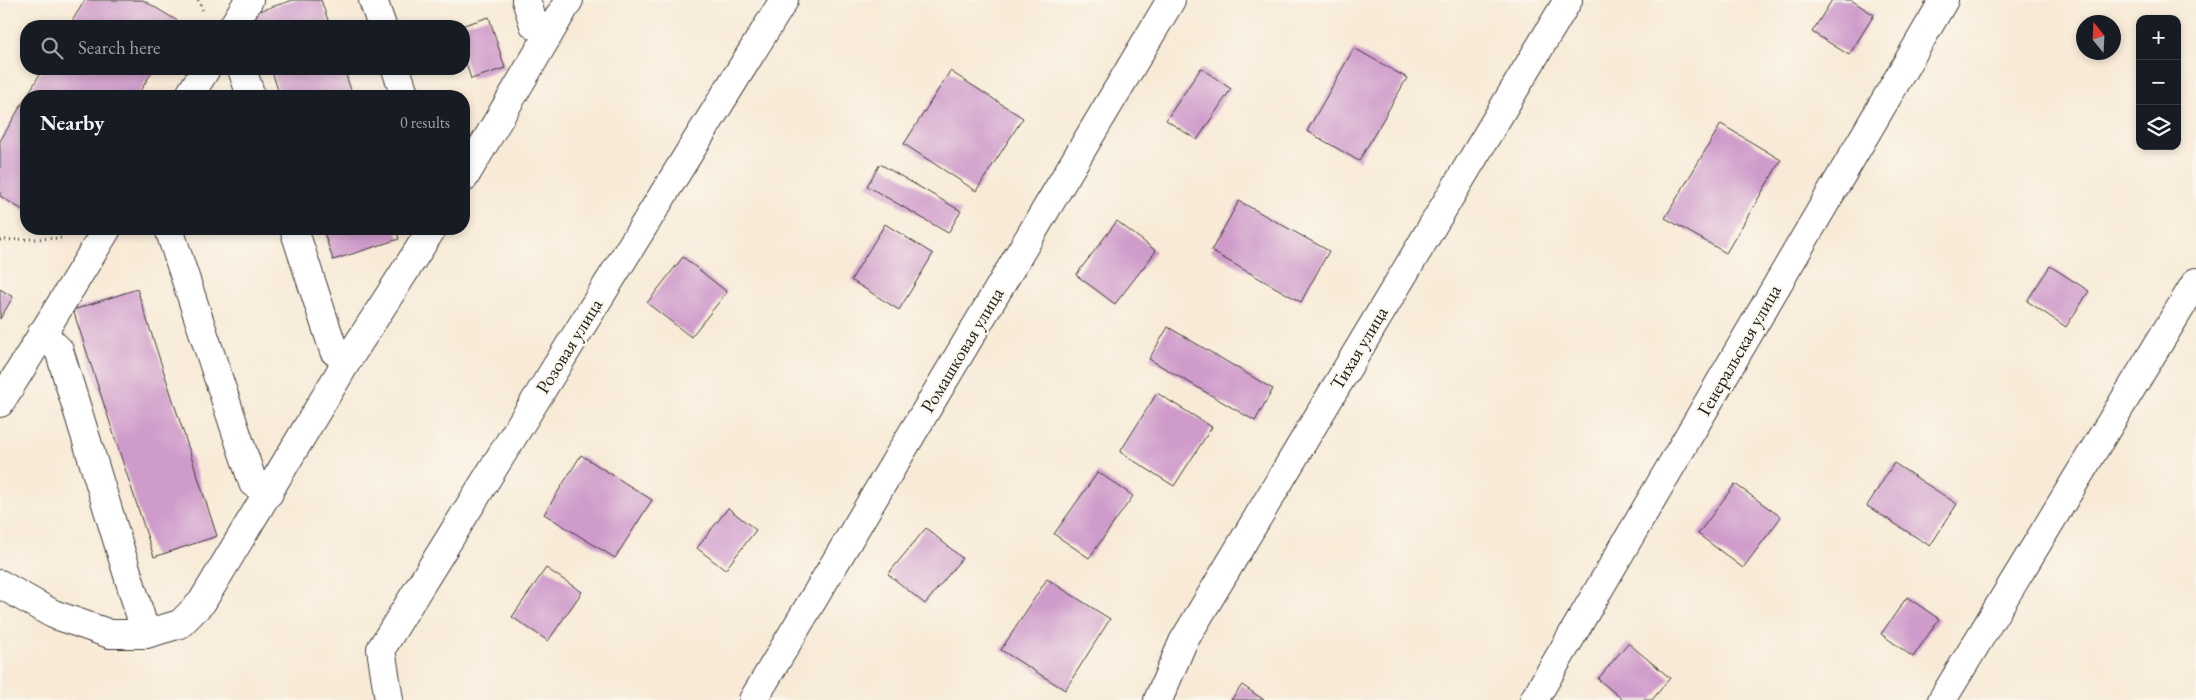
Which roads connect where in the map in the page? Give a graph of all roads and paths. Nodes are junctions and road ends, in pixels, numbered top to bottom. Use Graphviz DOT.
graph roads {
  1 [pos="249,0"];
  2 [pos="373,0"];
  3 [pos="526,0"];
  4 [pos="569,0"];
  5 [pos="784,0"];
  6 [pos="1171,0"];
  7 [pos="1568,0"];
  8 [pos="1944,0"];
  9 [pos="237,20"];
  10 [pos="380,20"];
  11 [pos="548,33"];
  12 [pos="202,75"];
  13 [pos="244,75"];
  14 [pos="398,75"];
  15 [pos="193,90"];
  16 [pos="249,90"];
  17 [pos="403,90"];
  18 [pos="470,168"];
  19 [pos="74,235"];
  20 [pos="103,235"];
  21 [pos="171,235"];
  22 [pos="296,235"];
  23 [pos="428,235"];
  24 [pos="0,240"];
  25 [pos="2196,282"];
  26 [pos="42,333"];
  27 [pos="347,361"];
  28 [pos="0,403"];
  29 [pos="269,493"];
  30 [pos="0,584"];
  31 [pos="146,634"];
  32 [pos="389,700"];
  33 [pos="753,700"];
  34 [pos="1158,700"];
  35 [pos="1534,700"];
  36 [pos="1942,700"];
  1 -- 9 [label="street"];
  2 -- 10 [label="street"];
  3 -- 11 [label="street"];
  4 -- 11 [label="street"];
  5 -- 32 [label="street, Розовая улица"];
  6 -- 33 [label="street, Ромашковая улица"];
  7 -- 34 [label="street, Тихая улица"];
  8 -- 35 [label="street, Генеральская улица"];
  11 -- 18 [label="street"];
  12 -- 15 [label="street"];
  13 -- 16 [label="street"];
  14 -- 17 [label="street"];
  19 -- 24 [label="path"];
  20 -- 26 [label="street"];
  21 -- 29 [label="street"];
  22 -- 27 [label="street"];
  23 -- 27 [label="street"];
  25 -- 36 [label="street"];
  26 -- 28 [label="street"];
  26 -- 31 [label="street"];
  27 -- 29 [label="street"];
  29 -- 31 [label="street"];
  30 -- 31 [label="street"];
}
